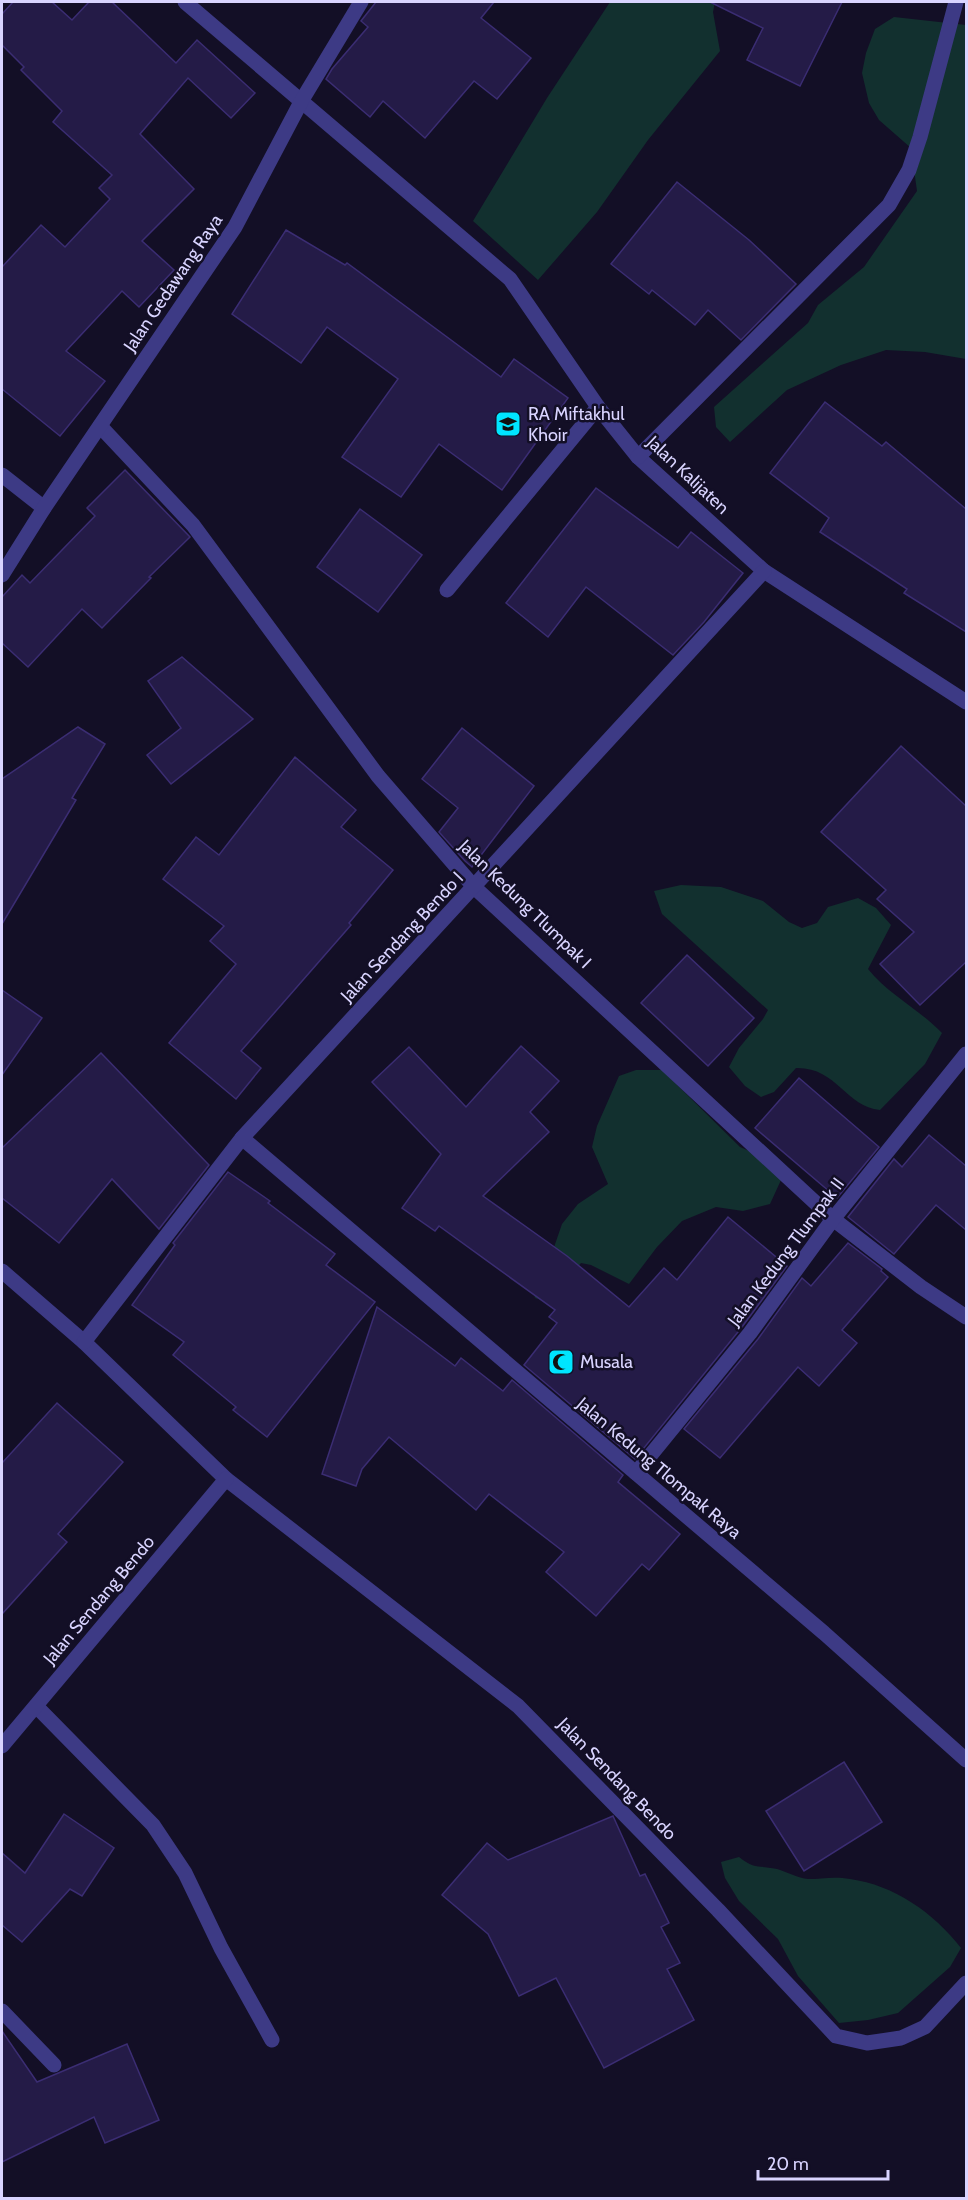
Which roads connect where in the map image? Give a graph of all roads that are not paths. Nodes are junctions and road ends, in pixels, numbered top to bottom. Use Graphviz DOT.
graph roads {
  1 [pos="185,2"];
  2 [pos="361,2"];
  3 [pos="956,2"];
  4 [pos="302,100"];
  5 [pos="598,407"];
  6 [pos="100,426"];
  7 [pos="638,457"];
  8 [pos="2,476"];
  9 [pos="44,508"];
  10 [pos="764,571"];
  11 [pos="2,575"];
  12 [pos="447,590"];
  13 [pos="966,702"];
  14 [pos="474,887"];
  15 [pos="966,1054"];
  16 [pos="243,1138"];
  17 [pos="832,1219"];
  18 [pos="2,1271"];
  19 [pos="966,1317"];
  20 [pos="84,1342"];
  21 [pos="636,1473"];
  22 [pos="226,1479"];
  23 [pos="36,1706"];
  24 [pos="2,1746"];
  25 [pos="966,1760"];
  26 [pos="966,1983"];
  27 [pos="2,2011"];
  28 [pos="272,2040"];
  29 [pos="54,2065"];
  1 -- 4 [label="street, Jalan Kalijaten"];
  2 -- 4 [label="street, Jalan Gedawang Raya"];
  3 -- 7 [label="street"];
  4 -- 5 [label="street, Jalan Kalijaten"];
  4 -- 6 [label="street, Jalan Gedawang Raya"];
  5 -- 7 [label="street, Jalan Kalijaten"];
  5 -- 12 [label="street"];
  6 -- 9 [label="street, Jalan Gedawang Raya"];
  6 -- 14 [label="street, Jalan Kedung Tlumpak I"];
  7 -- 10 [label="street, Jalan Kalijaten"];
  8 -- 9 [label="street"];
  9 -- 11 [label="street, Jalan Gedawang Raya"];
  10 -- 13 [label="street, Jalan Kalijaten"];
  10 -- 14 [label="street, Jalan Sendang Bendo I"];
  14 -- 16 [label="street, Jalan Sendang Bendo I"];
  14 -- 17 [label="street, Jalan Kedung Tlumpak I"];
  15 -- 17 [label="street, Jalan Kedung Tlumpak II"];
  16 -- 20 [label="street, Jalan Sendang Bendo I"];
  16 -- 21 [label="street, Jalan Kedung Tlompak Raya"];
  17 -- 19 [label="street, Jalan Kedung Tlumpak I"];
  17 -- 21 [label="street, Jalan Kedung Tlumpak II"];
  18 -- 20 [label="street, Jalan Sendang Bendo"];
  20 -- 22 [label="street, Jalan Sendang Bendo"];
  21 -- 25 [label="street, Jalan Kedung Tlompak Raya"];
  22 -- 23 [label="street, Jalan Sendang Bendo"];
  22 -- 26 [label="street, Jalan Sendang Bendo"];
  23 -- 24 [label="street, Jalan Sendang Bendo"];
  23 -- 28 [label="street"];
  27 -- 29 [label="street"];
}
